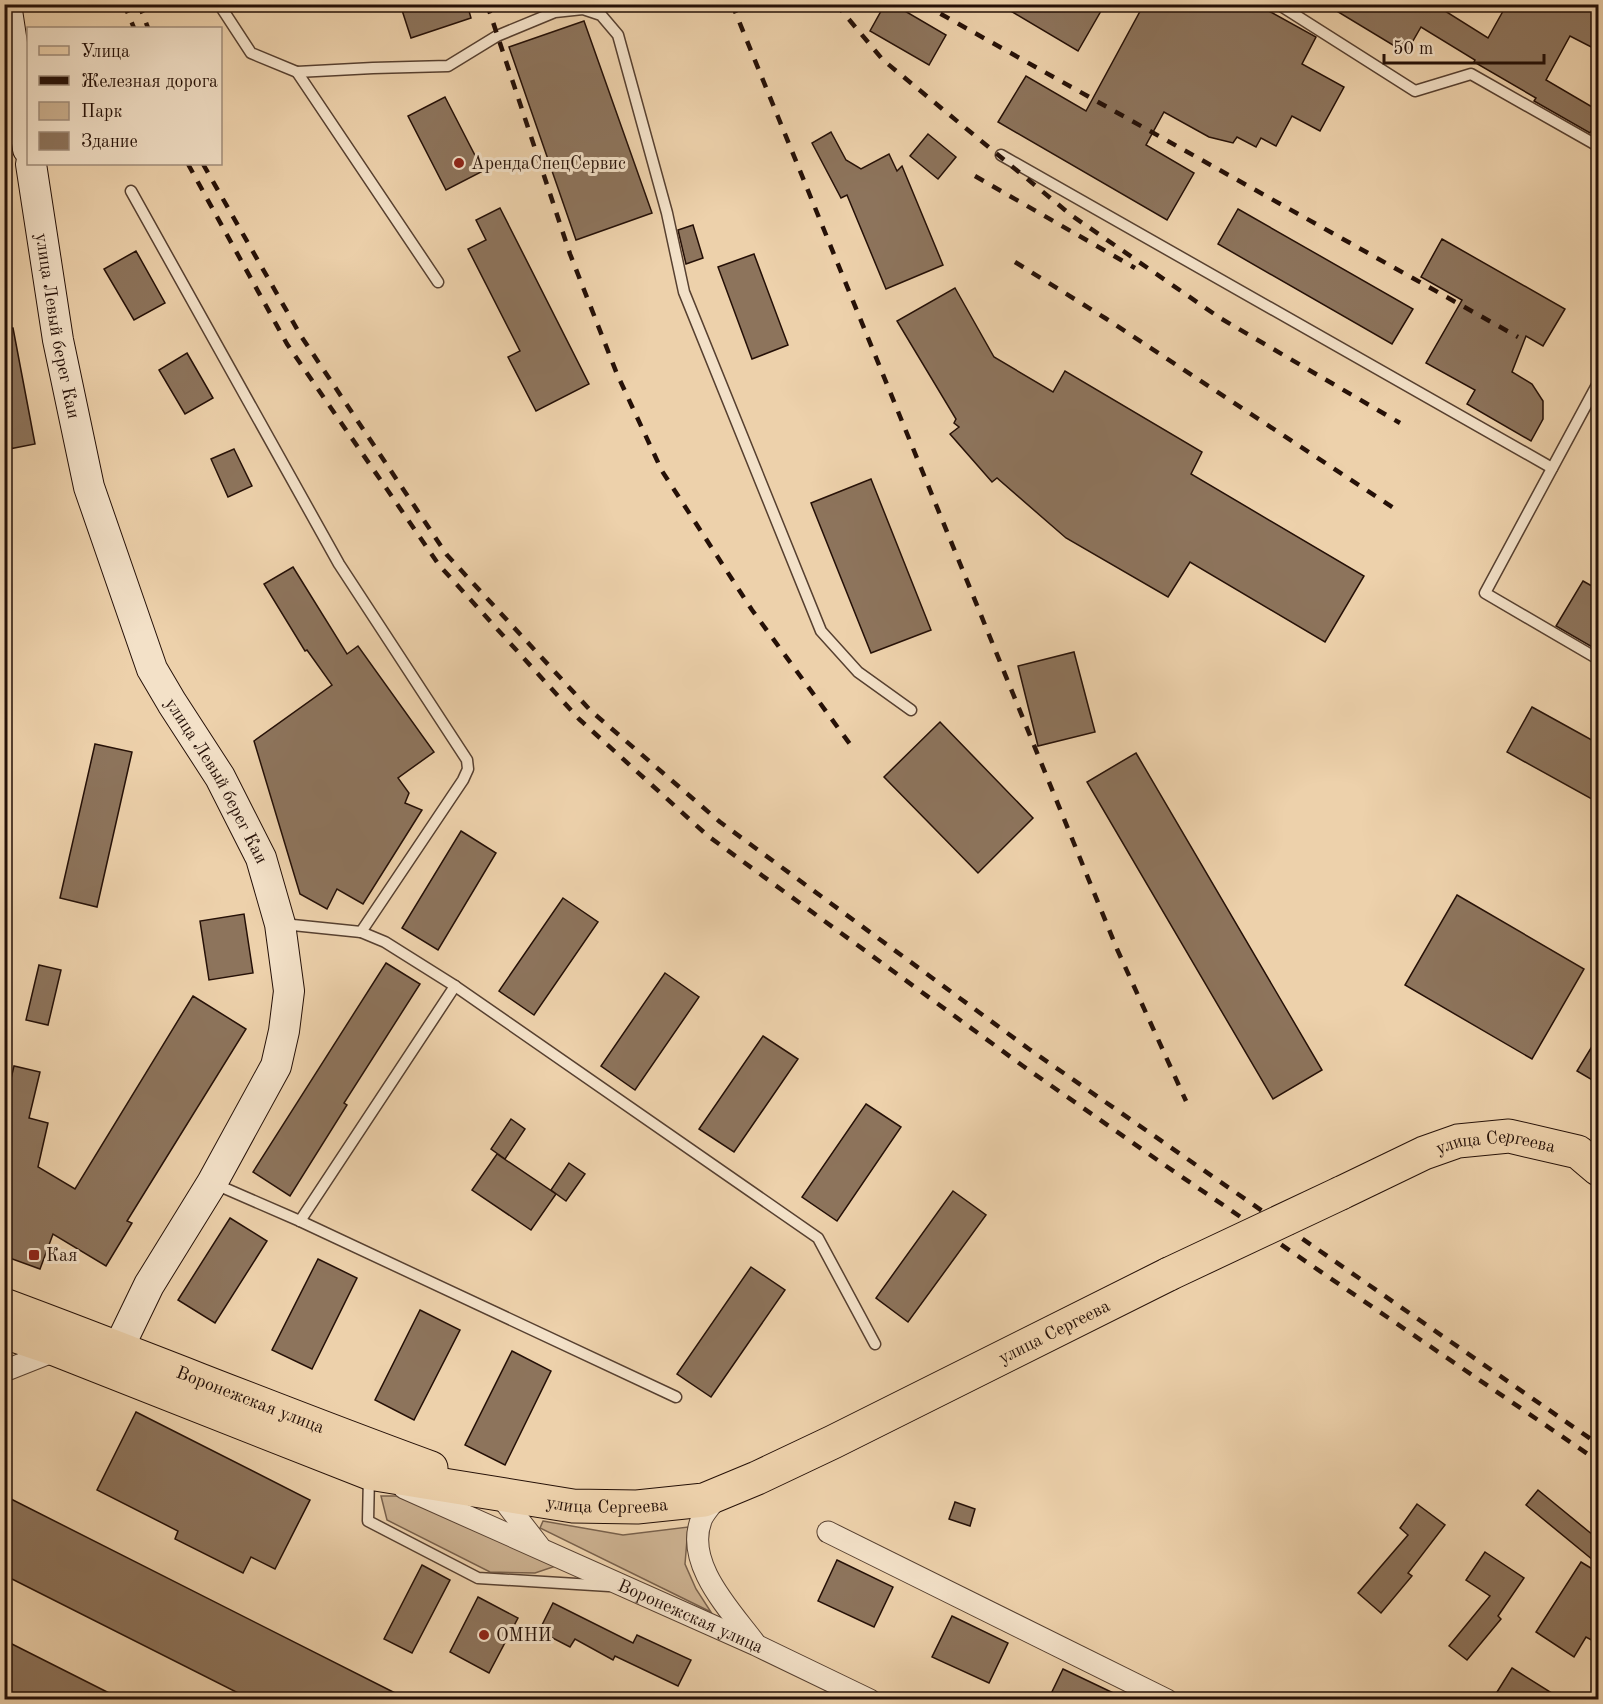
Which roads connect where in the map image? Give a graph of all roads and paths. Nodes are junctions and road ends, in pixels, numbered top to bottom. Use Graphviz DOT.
graph roads {
  1 [pos="6,4"];
  2 [pos="219,4"];
  3 [pos="1278,4"];
  4 [pos="297,72"];
  5 [pos="27,142"];
  6 [pos="1599,146"];
  7 [pos="1001,155"];
  8 [pos="31,165"];
  9 [pos="131,191"];
  10 [pos="438,282"];
  11 [pos="1599,383"];
  12 [pos="1552,468"];
  13 [pos="1599,659"];
  14 [pos="911,710"];
  15 [pos="280,924"];
  16 [pos="361,932"];
  17 [pos="454,986"];
  18 [pos="1599,1169"];
  19 [pos="212,1183"];
  20 [pos="300,1221"];
  21 [pos="4,1305"];
  22 [pos="4,1332"];
  23 [pos="876,1344"];
  24 [pos="57,1350"];
  25 [pos="115,1359"];
  26 [pos="4,1371"];
  27 [pos="676,1397"];
  28 [pos="369,1473"];
  29 [pos="498,1493"];
  30 [pos="721,1493"];
  31 [pos="828,1532"];
  32 [pos="541,1549"];
  33 [pos="625,1587"];
  34 [pos="756,1645"];
  35 [pos="870,1700"];
  36 [pos="1167,1700"];
  1 -- 5 [label="street"];
  2 -- 4 [label="lane"];
  3 -- 6 [label="lane"];
  4 -- 10 [label="lane"];
  4 -- 14 [label="lane"];
  7 -- 12 [label="lane"];
  8 -- 15 [label="street, улица Левый берег Каи"];
  9 -- 16 [label="lane"];
  11 -- 12 [label="lane"];
  12 -- 13 [label="lane"];
  15 -- 16 [label="lane"];
  15 -- 19 [label="street, улица Левый берег Каи"];
  16 -- 17 [label="lane"];
  17 -- 20 [label="lane"];
  17 -- 23 [label="lane"];
  18 -- 30 [label="main road, улица Сергеева, bridge"];
  19 -- 20 [label="lane"];
  19 -- 25 [label="street, улица Левый берег Каи"];
  20 -- 27 [label="lane"];
  21 -- 25 [label="main road, Воронежская улица"];
  22 -- 24 [label="main road, Воронежская улица"];
  24 -- 25 [label="main road, Воронежская улица"];
  24 -- 26 [label="street"];
  25 -- 28 [label="main road, Воронежская улица"];
  25 -- 29 [label="main road, Воронежская улица"];
  28 -- 29 [label="main road, Воронежская улица"];
  28 -- 32 [label="street"];
  28 -- 33 [label="lane"];
  29 -- 30 [label="main road, улица Сергеева"];
  29 -- 32 [label="street, Воронежская улица"];
  30 -- 34 [label="street"];
  31 -- 36 [label="street"];
  32 -- 33 [label="street, Воронежская улица"];
  33 -- 34 [label="street, Воронежская улица"];
  34 -- 35 [label="street, Воронежская улица"];
}
